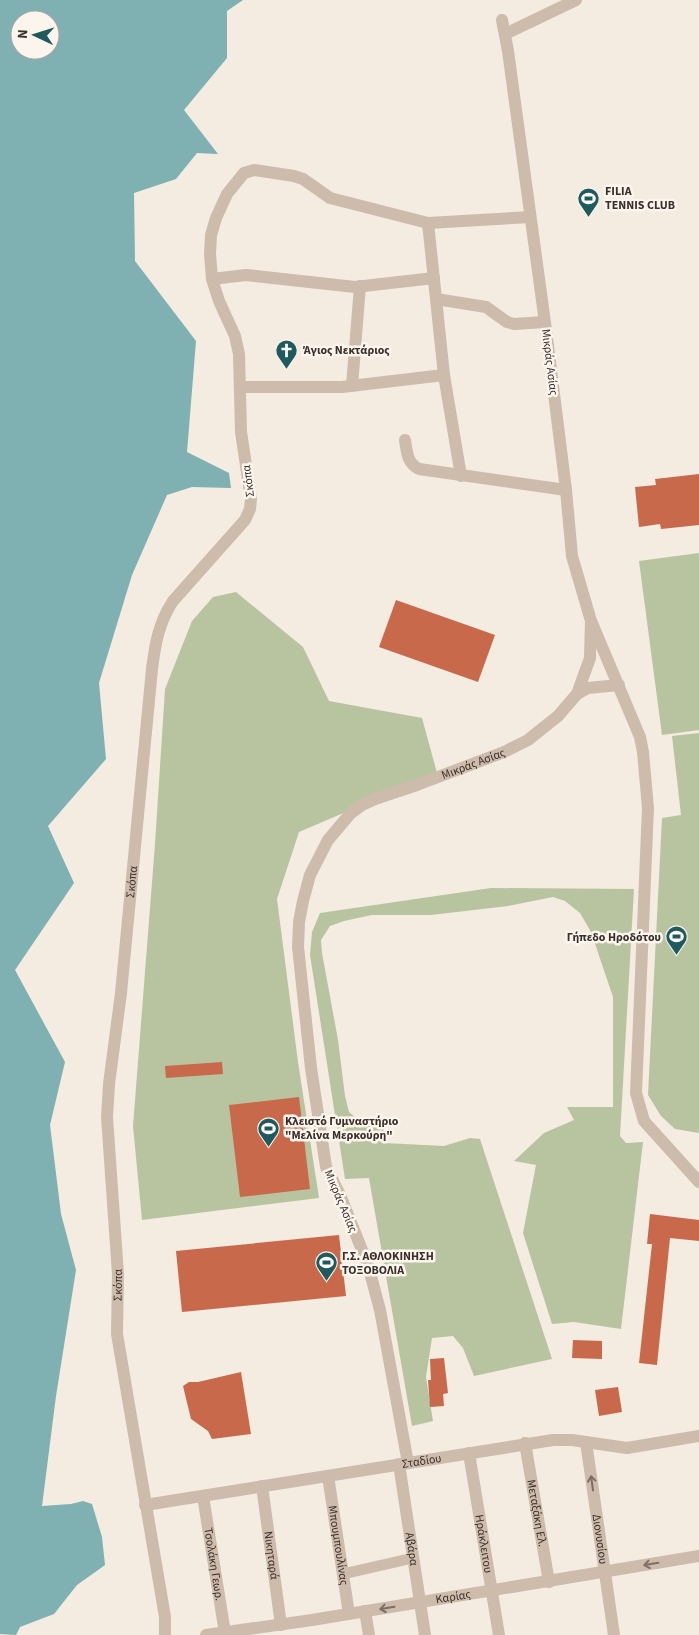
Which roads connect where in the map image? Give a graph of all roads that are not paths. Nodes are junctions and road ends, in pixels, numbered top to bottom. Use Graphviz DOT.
graph roads {
  1 [pos="576,0"];
  2 [pos="502,20"];
  3 [pos="505,34"];
  4 [pos="530,217"];
  5 [pos="428,223"];
  6 [pos="434,278"];
  7 [pos="212,279"];
  8 [pos="360,286"];
  9 [pos="436,299"];
  10 [pos="544,322"];
  11 [pos="444,375"];
  12 [pos="352,386"];
  13 [pos="240,387"];
  14 [pos="405,440"];
  15 [pos="461,476"];
  16 [pos="566,490"];
  17 [pos="591,621"];
  18 [pos="619,685"];
  19 [pos="577,694"];
  20 [pos="699,1182"];
  21 [pos="699,1436"];
  22 [pos="586,1442"];
  23 [pos="525,1443"];
  24 [pos="469,1453"];
  25 [pos="403,1464"];
  26 [pos="328,1476"];
  27 [pos="262,1486"];
  28 [pos="202,1496"];
  29 [pos="145,1505"];
  30 [pos="699,1556"];
  31 [pos="413,1558"];
  32 [pos="604,1572"];
  33 [pos="343,1574"];
  34 [pos="549,1582"];
  35 [pos="492,1591"];
  36 [pos="420,1603"];
  37 [pos="365,1611"];
  38 [pos="349,1614"];
  39 [pos="281,1625"];
  40 [pos="225,1633"];
  41 [pos="165,1635"];
  42 [pos="206,1635"];
  43 [pos="369,1635"];
  44 [pos="425,1635"];
  45 [pos="499,1635"];
  46 [pos="614,1635"];
  1 -- 3 [label="street"];
  2 -- 3 [label="street, Μικράς Ασίας"];
  3 -- 4 [label="street, Μικράς Ασίας"];
  4 -- 5 [label="street"];
  4 -- 10 [label="street, Μικράς Ασίας"];
  5 -- 6 [label="street"];
  5 -- 7 [label="street, Σκόπα"];
  6 -- 8 [label="street"];
  6 -- 9 [label="street"];
  7 -- 8 [label="street"];
  7 -- 13 [label="street, Σκόπα"];
  8 -- 12 [label="street"];
  9 -- 10 [label="street"];
  9 -- 11 [label="street"];
  10 -- 16 [label="street, Μικράς Ασίας"];
  11 -- 12 [label="street"];
  11 -- 15 [label="street"];
  12 -- 13 [label="street"];
  13 -- 29 [label="street, Σκόπα"];
  14 -- 15 [label="street"];
  15 -- 16 [label="street"];
  16 -- 17 [label="street, Μικράς Ασίας"];
  17 -- 18 [label="street"];
  17 -- 19 [label="street, Μικράς Ασίας"];
  18 -- 19 [label="street"];
  18 -- 20 [label="street"];
  19 -- 25 [label="street, Μικράς Ασίας"];
  21 -- 22 [label="street, Σταδίου"];
  22 -- 23 [label="street, Σταδίου"];
  32 -- 22 [label="street, Διονυσίου, one-way"];
  23 -- 24 [label="street, Σταδίου"];
  23 -- 34 [label="street, Μεταξάκη Ελ."];
  24 -- 25 [label="street, Σταδίου"];
  24 -- 35 [label="street, Ηράκλειτου"];
  25 -- 26 [label="street, Σταδίου"];
  25 -- 31 [label="street, Αβάρα"];
  26 -- 27 [label="street, Σταδίου"];
  26 -- 33 [label="street, Μπουμπουλίνας"];
  27 -- 28 [label="street, Σταδίου"];
  27 -- 39 [label="street, Νικηταρά"];
  28 -- 29 [label="street, Σταδίου"];
  28 -- 40 [label="street, Τσολάκη Γεωρ."];
  29 -- 41 [label="street, Σκόπα"];
  30 -- 32 [label="street, Καρίας, one-way"];
  31 -- 33 [label="street"];
  31 -- 36 [label="street, Αβάρα"];
  32 -- 34 [label="street, Καρίας"];
  32 -- 46 [label="street, Διονυσίου"];
  33 -- 38 [label="street, Μπουμπουλίνας"];
  34 -- 35 [label="street, Καρίας"];
  35 -- 36 [label="street, Καρίας"];
  35 -- 45 [label="street, Ηράκλειτου"];
  36 -- 37 [label="street, Καρίας, one-way"];
  36 -- 44 [label="street, Αβάρα"];
  37 -- 38 [label="street, Καρίας"];
  37 -- 43 [label="street"];
  38 -- 39 [label="street, Καρίας"];
  39 -- 40 [label="street, Καρίας"];
  40 -- 42 [label="street, Καρίας"];
}
